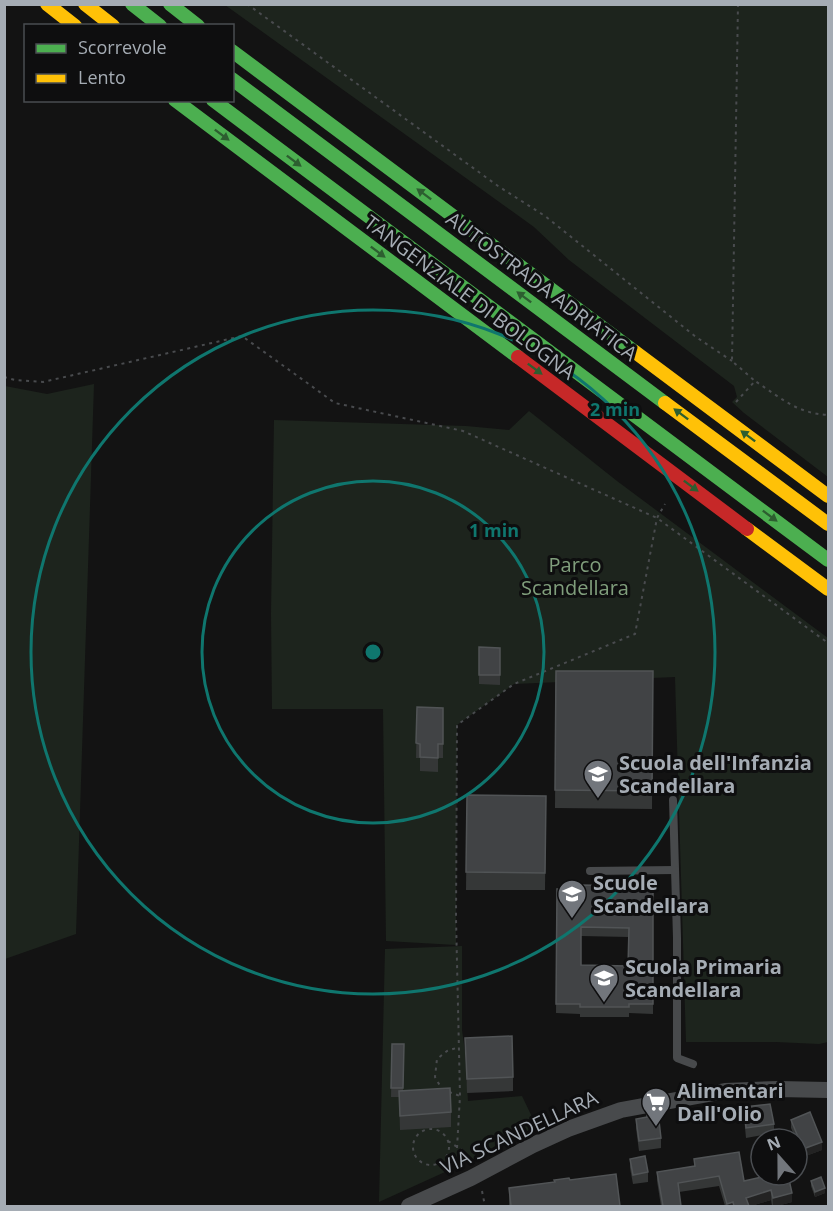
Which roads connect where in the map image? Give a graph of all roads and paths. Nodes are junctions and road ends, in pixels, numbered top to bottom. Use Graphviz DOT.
graph roads {
  1 [pos="47,4"];
  2 [pos="85,4"];
  3 [pos="132,4"];
  4 [pos="170,4"];
  5 [pos="189,4"];
  6 [pos="247,4"];
  7 [pos="738,4"];
  8 [pos="72,24"];
  9 [pos="110,24"];
  10 [pos="157,24"];
  11 [pos="195,24"];
  12 [pos="211,24"];
  13 [pos="234,44"];
  14 [pos="234,52"];
  15 [pos="234,80"];
  16 [pos="178,102"];
  17 [pos="216,102"];
  18 [pos="303,103"];
  19 [pos="732,361"];
  20 [pos="4,377"];
  21 [pos="755,381"];
  22 [pos="733,406"];
  23 [pos="828,415"];
  24 [pos="828,496"];
  25 [pos="665,504"];
  26 [pos="657,518"];
  27 [pos="828,524"];
  28 [pos="828,560"];
  29 [pos="828,589"];
  30 [pos="828,644"];
  31 [pos="673,800"];
  32 [pos="675,870"];
  33 [pos="590,871"];
  34 [pos="459,1047"];
  35 [pos="693,1064"];
  36 [pos="828,1090"];
  37 [pos="460,1096"];
  38 [pos="448,1141"];
  39 [pos="457,1148"];
  40 [pos="467,1159"];
  41 [pos="439,1200"];
  42 [pos="408,1206"];
  1 -- 8 [label="highway"];
  2 -- 9 [label="highway"];
  3 -- 10 [label="highway"];
  4 -- 11 [label="highway"];
  5 -- 12 [label="highway"];
  6 -- 19 [label="path"];
  7 -- 19 [label="path"];
  13 -- 18 [label="highway"];
  14 -- 18 [label="highway"];
  27 -- 15 [label="highway, AUTOSTRADA ADRIATICA, one-way"];
  16 -- 29 [label="highway, TANGENZIALE DI BOLOGNA, one-way"];
  17 -- 28 [label="highway, one-way"];
  24 -- 18 [label="highway, one-way"];
  19 -- 21 [label="path"];
  20 -- 26 [label="path"];
  21 -- 22 [label="path"];
  21 -- 23 [label="path"];
  25 -- 26 [label="path"];
  26 -- 30 [label="path"];
  26 -- 34 [label="path"];
  31 -- 32 [label="lane"];
  32 -- 33 [label="lane"];
  32 -- 35 [label="lane"];
  34 -- 37 [label="path"];
  34 -- 37 [label="path"];
  36 -- 41 [label="street, VIA SCANDELLARA"];
  37 -- 39 [label="path"];
  38 -- 38 [label="path"];
  38 -- 39 [label="path"];
  39 -- 40 [label="path"];
  41 -- 42 [label="street, VIA SCANDELLARA"];
}
